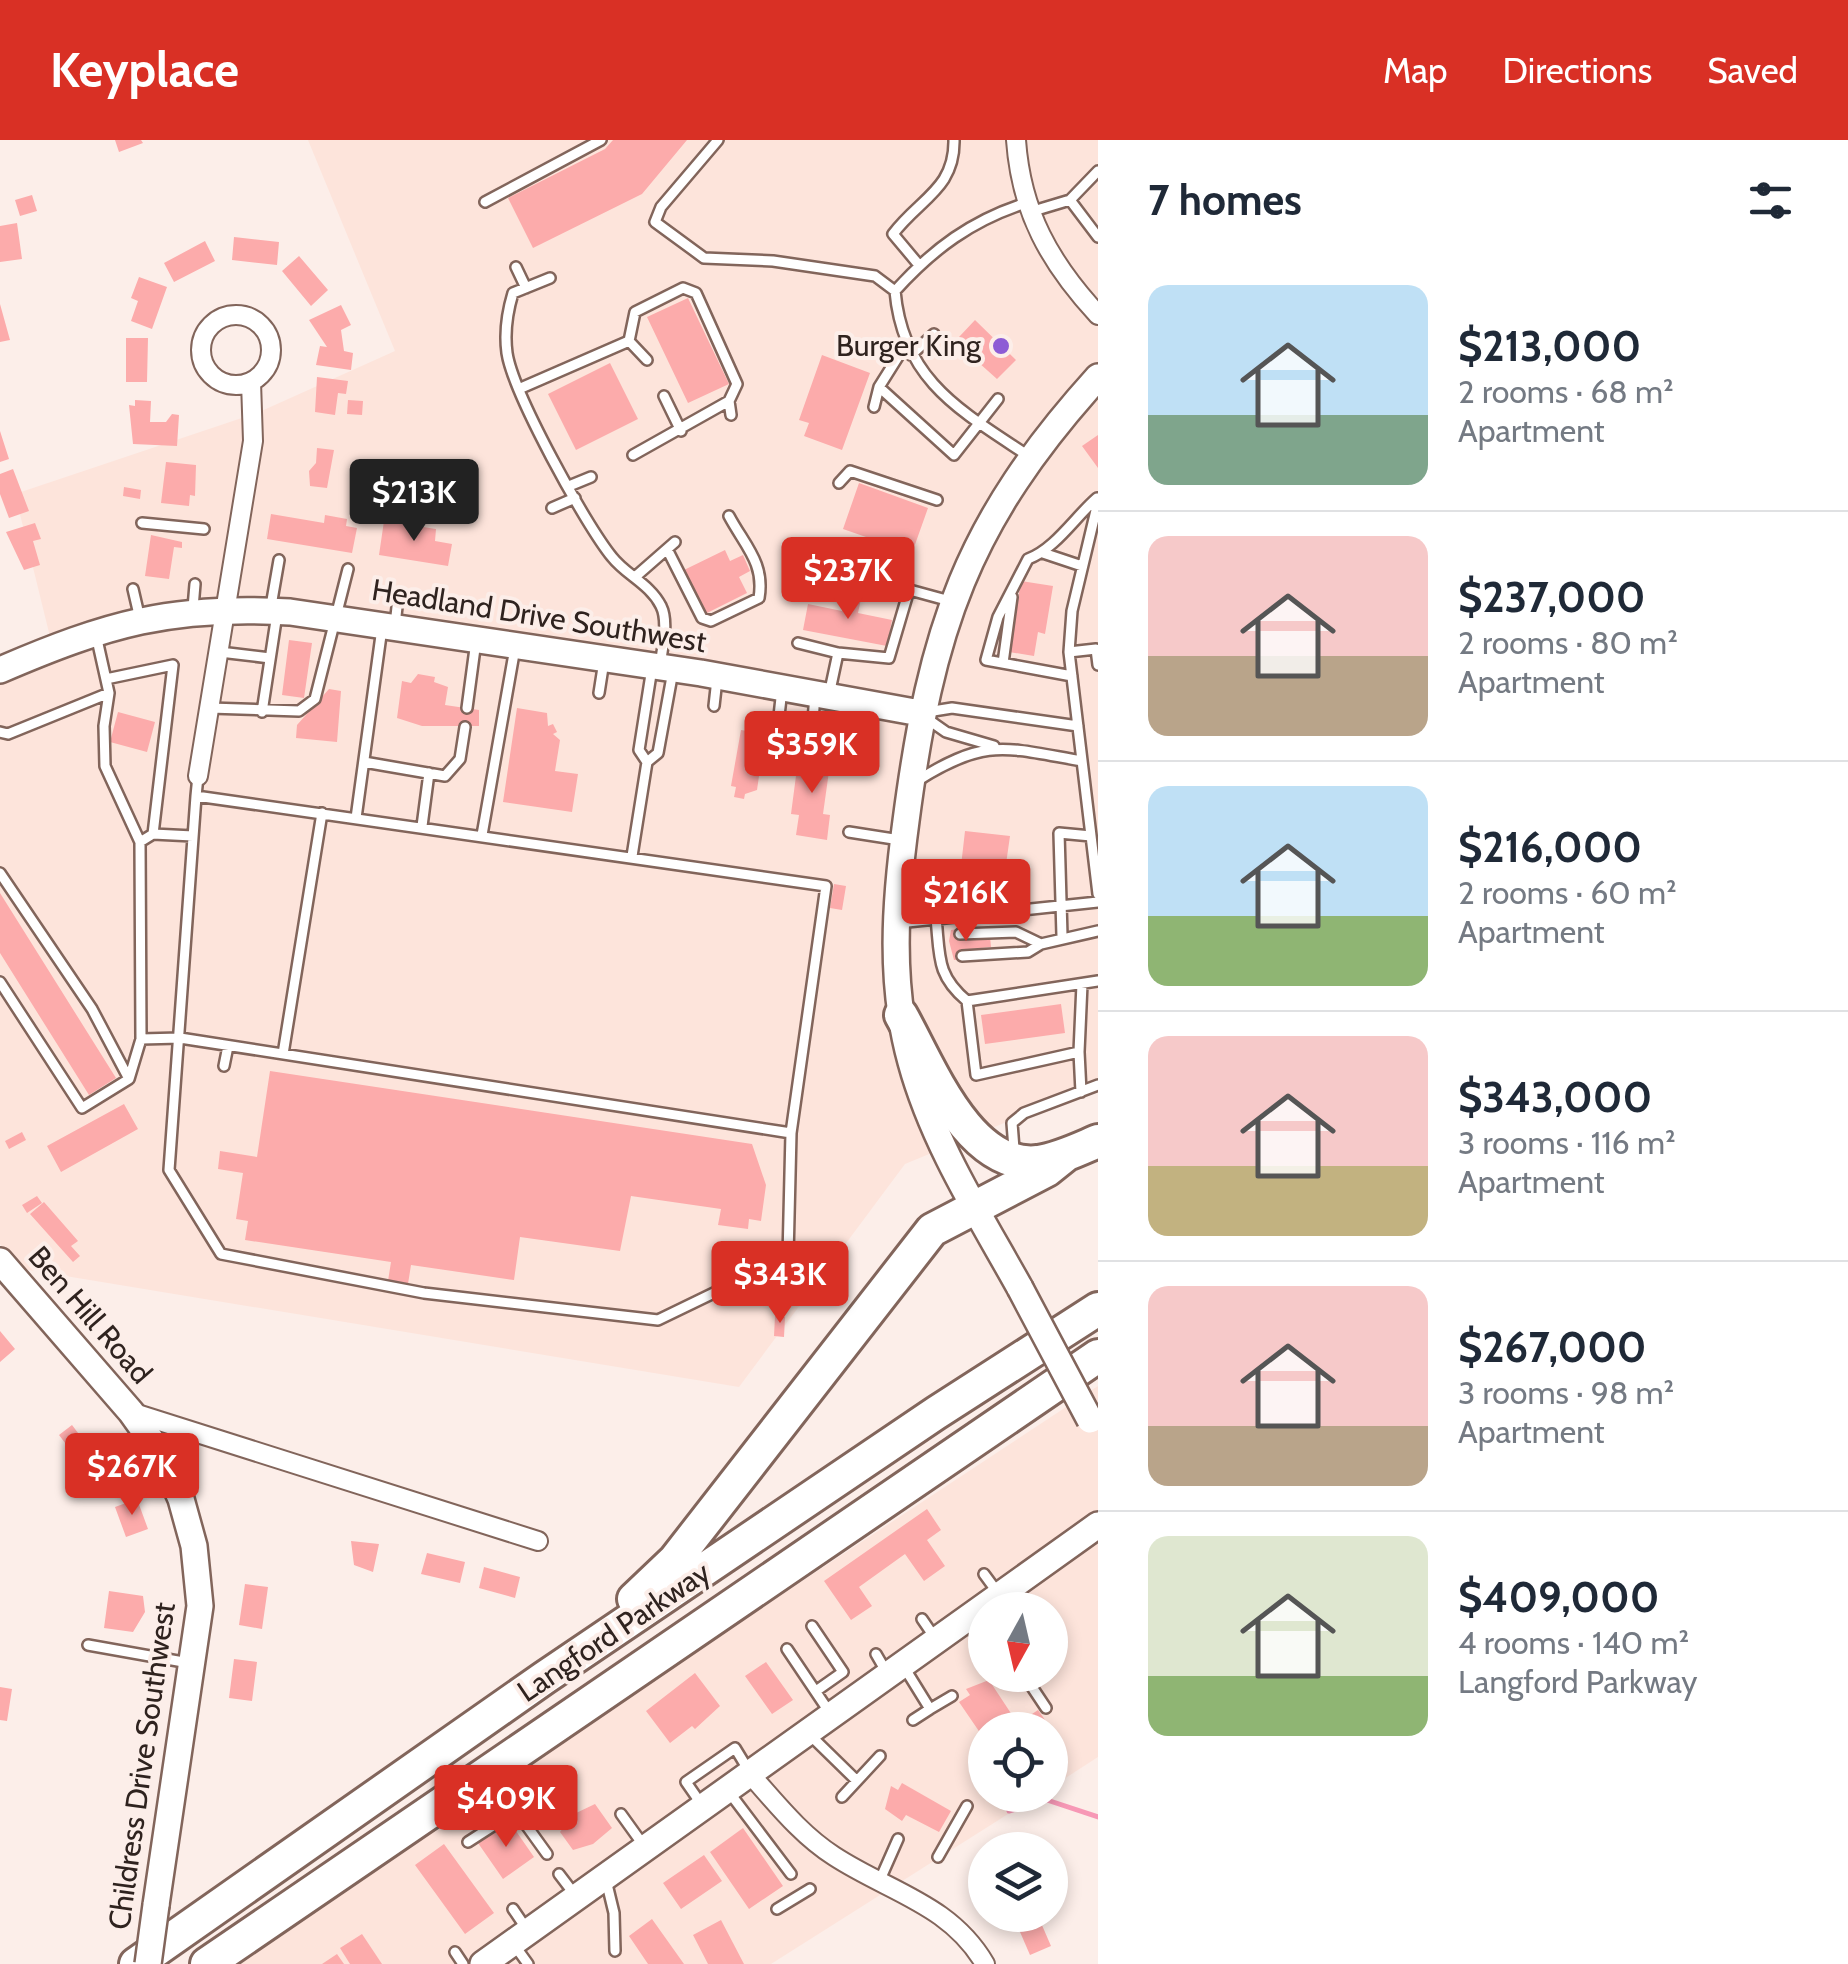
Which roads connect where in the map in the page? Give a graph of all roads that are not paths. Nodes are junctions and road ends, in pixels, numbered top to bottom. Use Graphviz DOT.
graph roads {
  1 [pos="602,140"];
  2 [pos="718,140"];
  3 [pos="954,140"];
  4 [pos="1016,140"];
  5 [pos="1098,171"];
  6 [pos="1070,200"];
  7 [pos="485,202"];
  8 [pos="1027,208"];
  9 [pos="1098,236"];
  10 [pos="919,265"];
  11 [pos="516,268"];
  12 [pos="550,278"];
  13 [pos="526,288"];
  14 [pos="895,291"];
  15 [pos="1098,316"];
  16 [pos="934,334"];
  17 [pos="629,340"];
  18 [pos="906,344"];
  19 [pos="911,355"];
  20 [pos="647,360"];
  21 [pos="1098,377"];
  22 [pos="251,382"];
  23 [pos="879,387"];
  24 [pos="521,388"];
  25 [pos="664,396"];
  26 [pos="998,399"];
  27 [pos="729,401"];
  28 [pos="874,407"];
  29 [pos="732,414"];
  30 [pos="980,422"];
  31 [pos="681,431"];
  32 [pos="633,455"];
  33 [pos="1030,457"];
  34 [pos="591,477"];
  35 [pos="839,483"];
  36 [pos="569,486"];
  37 [pos="576,498"];
  38 [pos="1098,499"];
  39 [pos="936,500"];
  40 [pos="552,508"];
  41 [pos="729,516"];
  42 [pos="142,523"];
  43 [pos="204,529"];
  44 [pos="1098,553"];
  45 [pos="1043,554"];
  46 [pos="279,560"];
  47 [pos="1083,561"];
  48 [pos="348,569"];
  49 [pos="635,577"];
  50 [pos="194,584"];
  51 [pos="895,586"];
  52 [pos="133,589"];
  53 [pos="1013,589"];
  54 [pos="910,590"];
  55 [pos="398,598"];
  56 [pos="952,602"];
  57 [pos="228,608"];
  58 [pos="192,611"];
  59 [pos="272,611"];
  60 [pos="140,619"];
  61 [pos="337,619"];
  62 [pos="389,626"];
  63 [pos="95,631"];
  64 [pos="476,640"];
  65 [pos="798,644"];
  66 [pos="515,645"];
  67 [pos="220,652"];
  68 [pos="1069,652"];
  69 [pos="838,654"];
  70 [pos="270,658"];
  71 [pos="604,658"];
  72 [pos="1003,664"];
  73 [pos="1098,664"];
  74 [pos="662,667"];
  75 [pos="1,668"];
  76 [pos="718,676"];
  77 [pos="1072,676"];
  78 [pos="106,679"];
  79 [pos="782,688"];
  80 [pos="110,692"];
  81 [pos="600,693"];
  82 [pos="822,695"];
  83 [pos="714,706"];
  84 [pos="210,708"];
  85 [pos="467,708"];
  86 [pos="262,712"];
  87 [pos="920,713"];
  88 [pos="779,716"];
  89 [pos="465,726"];
  90 [pos="1078,726"];
  91 [pos="0,732"];
  92 [pos="811,743"];
  93 [pos="998,747"];
  94 [pos="1082,761"];
  95 [pos="364,762"];
  96 [pos="647,762"];
  97 [pos="429,773"];
  98 [pos="198,776"];
  99 [pos="910,785"];
  100 [pos="196,796"];
  101 [pos="322,813"];
  102 [pos="356,818"];
  103 [pos="422,826"];
  104 [pos="849,832"];
  105 [pos="153,834"];
  106 [pos="482,835"];
  107 [pos="193,836"];
  108 [pos="1091,836"];
  109 [pos="903,841"];
  110 [pos="140,842"];
  111 [pos="632,856"];
  112 [pos="0,873"];
  113 [pos="1098,894"];
  114 [pos="1098,902"];
  115 [pos="1058,906"];
  116 [pos="936,918"];
  117 [pos="895,923"];
  118 [pos="1098,930"];
  119 [pos="1062,936"];
  120 [pos="938,940"];
  121 [pos="1041,944"];
  122 [pos="940,958"];
  123 [pos="0,982"];
  124 [pos="1098,982"];
  125 [pos="1082,984"];
  126 [pos="966,1001"];
  127 [pos="901,1015"];
  128 [pos="141,1038"];
  129 [pos="180,1038"];
  130 [pos="228,1046"];
  131 [pos="1079,1052"];
  132 [pos="283,1054"];
  133 [pos="224,1066"];
  134 [pos="128,1079"];
  135 [pos="1098,1085"];
  136 [pos="1080,1092"];
  137 [pos="791,1133"];
  138 [pos="1098,1141"];
  139 [pos="1067,1154"];
  140 [pos="1023,1160"];
  141 [pos="976,1209"];
  142 [pos="0,1261"];
  143 [pos="1098,1309"];
  144 [pos="1098,1356"];
  145 [pos="131,1412"];
  146 [pos="1094,1428"];
  147 [pos="1098,1526"];
  148 [pos="538,1541"];
  149 [pos="984,1574"];
  150 [pos="997,1592"];
  151 [pos="1006,1592"];
  152 [pos="968,1618"];
  153 [pos="965,1620"];
  154 [pos="968,1624"];
  155 [pos="812,1626"];
  156 [pos="88,1646"];
  157 [pos="787,1649"];
  158 [pos="192,1664"];
  159 [pos="889,1664"];
  160 [pos="544,1678"];
  161 [pos="816,1691"];
  162 [pos="1035,1692"];
  163 [pos="952,1696"];
  164 [pos="1046,1708"];
  165 [pos="930,1709"];
  166 [pos="832,1715"];
  167 [pos="914,1720"];
  168 [pos="808,1732"];
  169 [pos="880,1756"];
  170 [pos="750,1774"];
  171 [pos="856,1780"];
  172 [pos="727,1790"];
  173 [pos="842,1797"];
  174 [pos="967,1806"];
  175 [pos="704,1807"];
  176 [pos="622,1814"];
  177 [pos="898,1839"];
  178 [pos="468,1842"];
  179 [pos="646,1848"];
  180 [pos="547,1854"];
  181 [pos="938,1857"];
  182 [pos="559,1874"];
  183 [pos="792,1874"];
  184 [pos="605,1877"];
  185 [pos="879,1882"];
  186 [pos="810,1889"];
  187 [pos="576,1897"];
  188 [pos="513,1908"];
  189 [pos="777,1909"];
  190 [pos="523,1946"];
  191 [pos="615,1951"];
  192 [pos="455,1952"];
  193 [pos="136,1964"];
  194 [pos="148,1964"];
  195 [pos="207,1964"];
  196 [pos="463,1964"];
  197 [pos="483,1964"];
  198 [pos="985,1964"];
  1 -- 7 [label="lane"];
  2 -- 14 [label="lane"];
  3 -- 10 [label="lane"];
  4 -- 8 [label="street"];
  5 -- 6 [label="lane"];
  6 -- 8 [label="lane"];
  6 -- 9 [label="lane"];
  8 -- 10 [label="lane"];
  8 -- 15 [label="street"];
  10 -- 14 [label="lane"];
  11 -- 13 [label="lane"];
  12 -- 13 [label="lane"];
  13 -- 24 [label="lane"];
  14 -- 18 [label="lane"];
  16 -- 19 [label="lane"];
  17 -- 20 [label="lane"];
  17 -- 24 [label="lane"];
  17 -- 27 [label="lane"];
  18 -- 19 [label="lane"];
  18 -- 23 [label="lane"];
  19 -- 30 [label="lane"];
  21 -- 33 [label="main road"];
  22 -- 22 [label="street"];
  22 -- 57 [label="street"];
  23 -- 28 [label="lane"];
  23 -- 30 [label="lane"];
  24 -- 36 [label="lane"];
  25 -- 31 [label="lane"];
  26 -- 30 [label="lane"];
  27 -- 29 [label="lane"];
  27 -- 31 [label="lane"];
  30 -- 33 [label="lane"];
  31 -- 32 [label="lane"];
  33 -- 56 [label="main road"];
  34 -- 36 [label="lane"];
  35 -- 39 [label="lane"];
  36 -- 37 [label="lane"];
  37 -- 40 [label="lane"];
  37 -- 49 [label="lane"];
  38 -- 45 [label="lane"];
  38 -- 47 [label="lane"];
  41 -- 49 [label="lane"];
  42 -- 43 [label="lane"];
  44 -- 47 [label="lane"];
  45 -- 47 [label="lane"];
  45 -- 53 [label="lane"];
  46 -- 59 [label="lane"];
  47 -- 68 [label="lane"];
  48 -- 61 [label="lane"];
  49 -- 74 [label="lane"];
  50 -- 58 [label="lane"];
  51 -- 54 [label="lane"];
  52 -- 60 [label="lane"];
  53 -- 72 [label="lane"];
  53 -- 72 [label="lane"];
  54 -- 56 [label="lane"];
  54 -- 69 [label="lane"];
  55 -- 62 [label="lane"];
  56 -- 87 [label="main road"];
  57 -- 58 [label="main road, Headland Drive Southwest"];
  57 -- 59 [label="main road, Headland Drive Southwest"];
  57 -- 67 [label="street"];
  58 -- 60 [label="main road, Headland Drive Southwest"];
  59 -- 61 [label="main road, Headland Drive Southwest"];
  59 -- 70 [label="lane"];
  60 -- 63 [label="main road, Headland Drive Southwest"];
  61 -- 62 [label="main road, Headland Drive Southwest"];
  61 -- 86 [label="lane"];
  62 -- 64 [label="main road, Headland Drive Southwest"];
  62 -- 95 [label="lane"];
  63 -- 75 [label="main road, Headland Drive Southwest"];
  63 -- 78 [label="lane"];
  64 -- 66 [label="main road, Headland Drive Southwest"];
  64 -- 85 [label="lane"];
  65 -- 69 [label="lane"];
  66 -- 71 [label="main road, Headland Drive Southwest"];
  66 -- 106 [label="lane"];
  67 -- 70 [label="lane"];
  67 -- 84 [label="street"];
  68 -- 73 [label="lane"];
  68 -- 77 [label="lane"];
  69 -- 82 [label="lane"];
  70 -- 86 [label="lane"];
  71 -- 74 [label="main road, Headland Drive Southwest"];
  71 -- 81 [label="lane"];
  72 -- 77 [label="lane"];
  74 -- 76 [label="main road, Headland Drive Southwest"];
  74 -- 96 [label="lane"];
  74 -- 96 [label="lane"];
  76 -- 79 [label="main road, Headland Drive Southwest"];
  76 -- 83 [label="lane"];
  77 -- 90 [label="lane"];
  78 -- 80 [label="lane"];
  78 -- 105 [label="lane"];
  79 -- 82 [label="main road, Headland Drive Southwest"];
  79 -- 88 [label="lane"];
  80 -- 91 [label="lane"];
  80 -- 110 [label="lane"];
  82 -- 87 [label="main road, Headland Drive Southwest"];
  82 -- 92 [label="lane"];
  84 -- 86 [label="lane"];
  84 -- 98 [label="street"];
  87 -- 90 [label="lane"];
  87 -- 93 [label="lane"];
  87 -- 99 [label="main road"];
  89 -- 97 [label="lane"];
  90 -- 94 [label="lane"];
  93 -- 94 [label="lane"];
  93 -- 99 [label="lane"];
  94 -- 108 [label="lane"];
  95 -- 97 [label="lane"];
  95 -- 102 [label="lane"];
  96 -- 111 [label="lane"];
  97 -- 103 [label="lane"];
  98 -- 100 [label="lane"];
  99 -- 109 [label="main road"];
  100 -- 101 [label="lane"];
  100 -- 107 [label="lane"];
  101 -- 102 [label="lane"];
  101 -- 132 [label="lane"];
  102 -- 103 [label="lane"];
  103 -- 106 [label="lane"];
  104 -- 109 [label="lane"];
  105 -- 107 [label="lane"];
  105 -- 110 [label="lane"];
  106 -- 111 [label="lane"];
  107 -- 129 [label="lane"];
  108 -- 113 [label="lane"];
  108 -- 115 [label="lane"];
  109 -- 117 [label="main road"];
  110 -- 128 [label="lane"];
  111 -- 137 [label="lane"];
  112 -- 134 [label="lane"];
  114 -- 115 [label="lane"];
  115 -- 116 [label="lane"];
  115 -- 119 [label="lane"];
  116 -- 117 [label="lane"];
  116 -- 120 [label="lane"];
  117 -- 127 [label="main road"];
  118 -- 119 [label="lane"];
  119 -- 121 [label="lane"];
  120 -- 121 [label="lane"];
  120 -- 122 [label="lane"];
  121 -- 122 [label="lane"];
  122 -- 126 [label="lane"];
  123 -- 134 [label="lane"];
  124 -- 125 [label="lane"];
  125 -- 126 [label="lane"];
  125 -- 131 [label="lane"];
  126 -- 131 [label="lane"];
  127 -- 140 [label="highway"];
  127 -- 141 [label="main road"];
  128 -- 129 [label="lane"];
  128 -- 134 [label="lane"];
  129 -- 130 [label="lane"];
  129 -- 137 [label="lane"];
  130 -- 132 [label="lane"];
  130 -- 133 [label="lane"];
  131 -- 136 [label="lane"];
  132 -- 137 [label="lane"];
  135 -- 136 [label="lane"];
  136 -- 140 [label="lane"];
  138 -- 139 [label="highway"];
  139 -- 140 [label="highway"];
  139 -- 141 [label="highway"];
  141 -- 146 [label="main road, bridge"];
  141 -- 160 [label="highway"];
  142 -- 145 [label="main road, Ben Hill Road"];
  143 -- 160 [label="highway, Langford Parkway"];
  144 -- 195 [label="highway, Langford Parkway"];
  145 -- 148 [label="street"];
  145 -- 158 [label="main road, Childress Drive Southwest"];
  147 -- 151 [label="main road"];
  149 -- 150 [label="lane"];
  152 -- 153 [label="main road"];
  153 -- 154 [label="lane"];
  153 -- 159 [label="main road"];
  155 -- 161 [label="lane"];
  156 -- 158 [label="lane"];
  157 -- 161 [label="lane"];
  158 -- 194 [label="main road, Childress Drive Southwest, bridge"];
  159 -- 165 [label="lane"];
  159 -- 166 [label="main road"];
  160 -- 193 [label="highway, Langford Parkway"];
  161 -- 166 [label="lane"];
  162 -- 164 [label="lane"];
  163 -- 165 [label="lane"];
  165 -- 167 [label="lane"];
  166 -- 168 [label="main road"];
  168 -- 170 [label="main road"];
  168 -- 171 [label="lane"];
  169 -- 171 [label="lane"];
  170 -- 172 [label="main road"];
  170 -- 175 [label="lane"];
  170 -- 185 [label="street"];
  171 -- 173 [label="lane"];
  172 -- 175 [label="main road"];
  172 -- 183 [label="lane"];
  174 -- 181 [label="lane"];
  175 -- 179 [label="main road"];
  176 -- 179 [label="lane"];
  177 -- 185 [label="lane"];
  178 -- 180 [label="lane"];
  179 -- 184 [label="main road"];
  182 -- 187 [label="lane"];
  184 -- 187 [label="main road"];
  184 -- 191 [label="lane"];
  185 -- 198 [label="street"];
  186 -- 189 [label="lane"];
  187 -- 190 [label="main road"];
  188 -- 190 [label="lane"];
  190 -- 197 [label="main road"];
  192 -- 196 [label="lane"];
}
